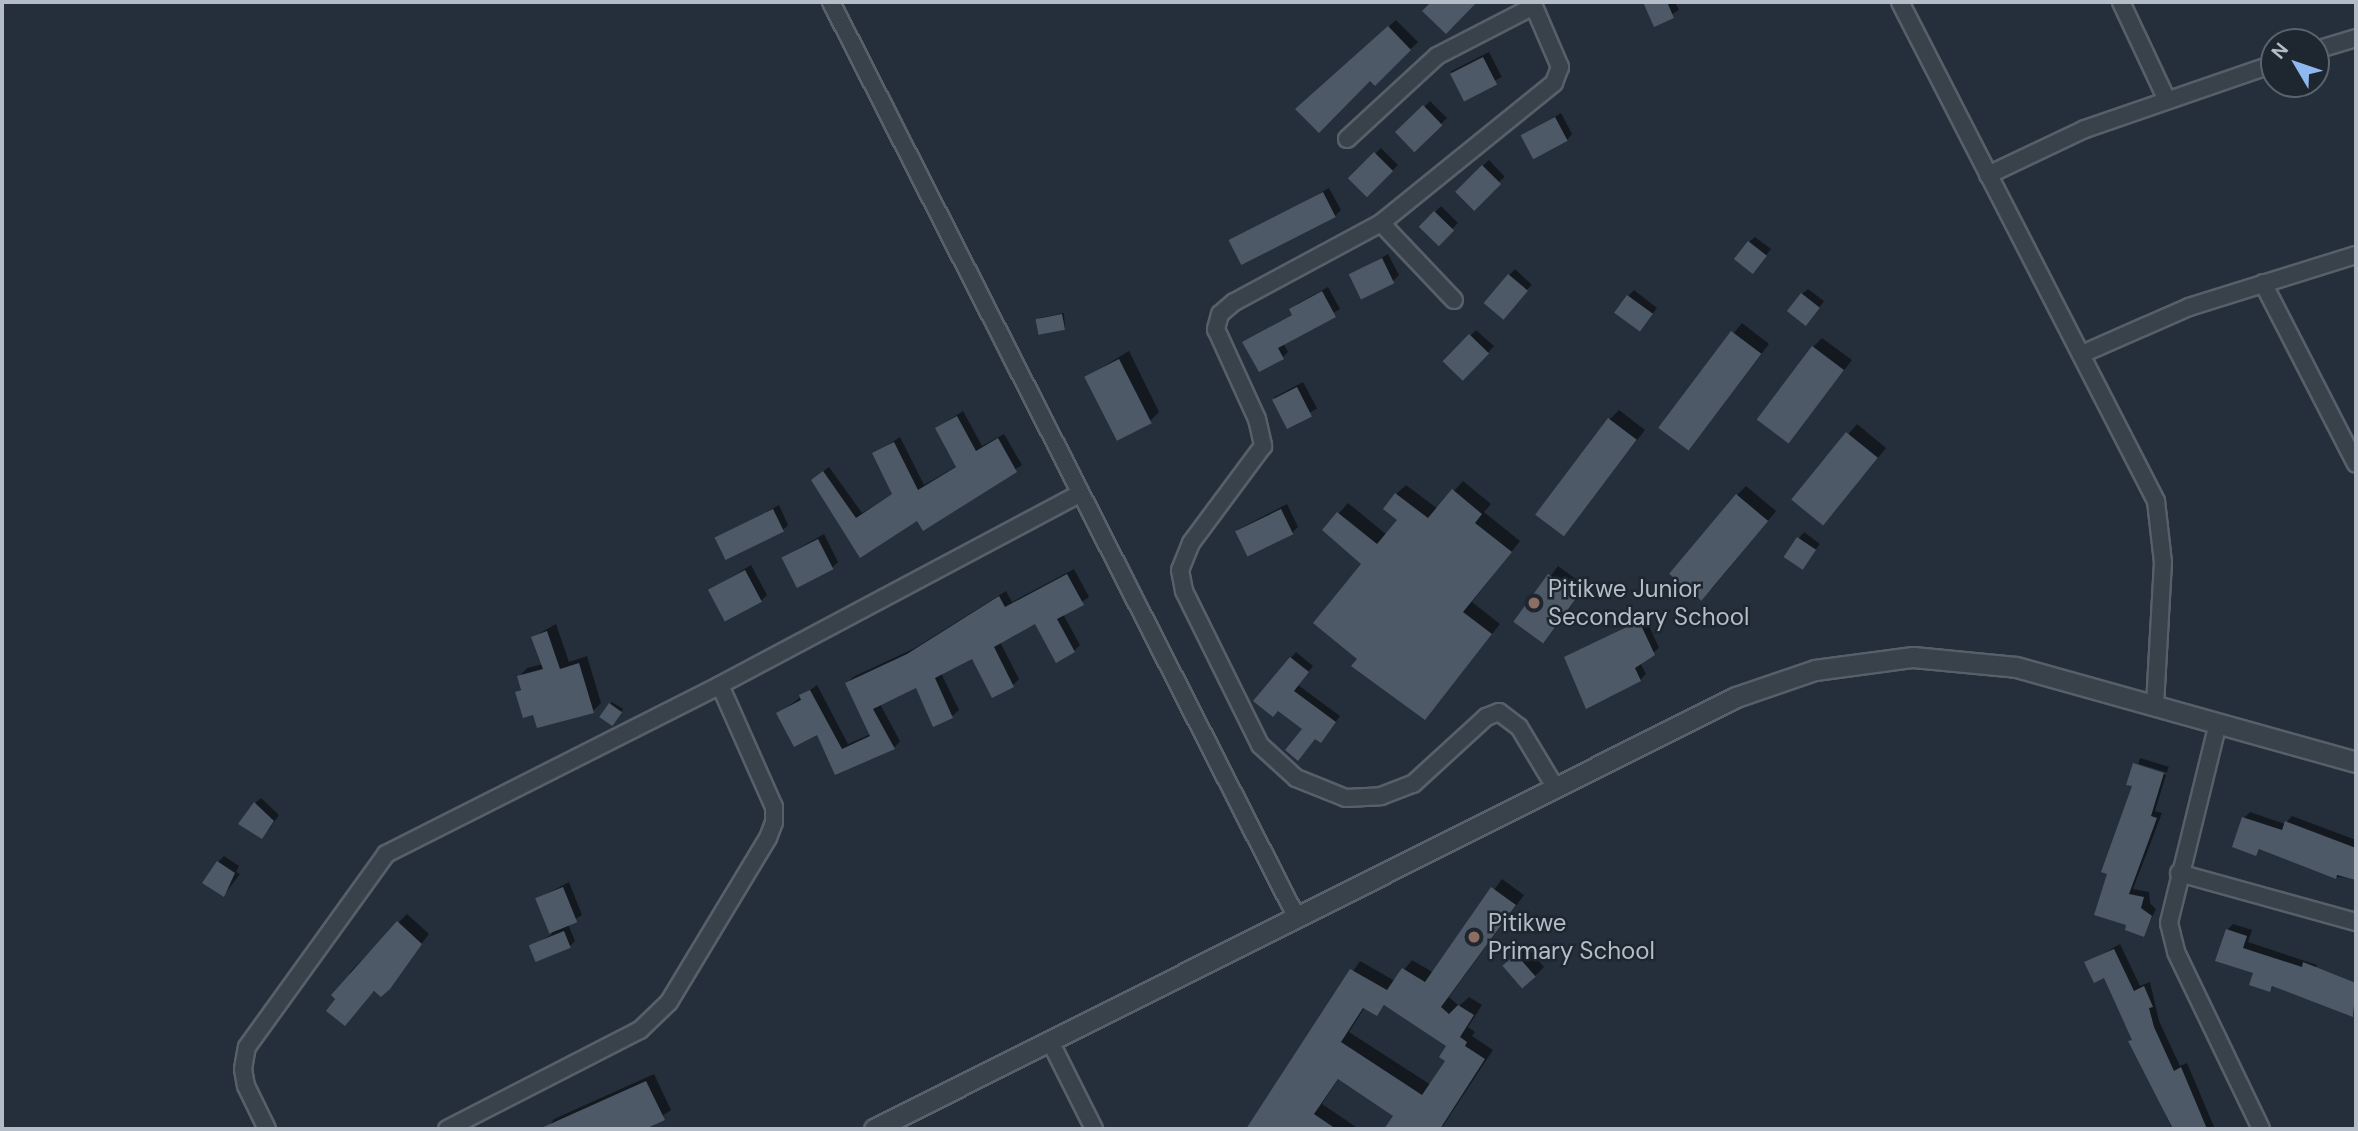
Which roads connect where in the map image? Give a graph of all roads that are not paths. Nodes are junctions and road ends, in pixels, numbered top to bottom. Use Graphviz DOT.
graph roads {
  1 [pos="831,2"];
  2 [pos="1900,2"];
  3 [pos="2121,2"];
  4 [pos="1533,4"];
  5 [pos="2356,38"];
  6 [pos="2330,46"];
  7 [pos="2260,68"];
  8 [pos="2166,98"];
  9 [pos="1347,139"];
  10 [pos="1989,175"];
  11 [pos="1381,223"];
  12 [pos="2356,255"];
  13 [pos="2263,283"];
  14 [pos="1454,300"];
  15 [pos="2082,354"];
  16 [pos="2350,435"];
  17 [pos="2356,464"];
  18 [pos="1079,494"];
  19 [pos="720,685"];
  20 [pos="2155,703"];
  21 [pos="2218,723"];
  22 [pos="2356,762"];
  23 [pos="1555,787"];
  24 [pos="2179,873"];
  25 [pos="1297,918"];
  26 [pos="2356,922"];
  27 [pos="1050,1041"];
  28 [pos="267,1129"];
  29 [pos="447,1129"];
  30 [pos="874,1129"];
  31 [pos="1094,1129"];
  32 [pos="2261,1129"];
  1 -- 18 [label="street"];
  2 -- 10 [label="street"];
  3 -- 8 [label="street"];
  4 -- 9 [label="street"];
  4 -- 11 [label="street"];
  5 -- 6 [label="street"];
  7 -- 8 [label="street"];
  8 -- 10 [label="street"];
  10 -- 15 [label="street"];
  11 -- 14 [label="street"];
  11 -- 23 [label="street"];
  12 -- 13 [label="street"];
  13 -- 15 [label="street"];
  13 -- 16 [label="street"];
  15 -- 20 [label="street"];
  16 -- 17 [label="street"];
  18 -- 19 [label="street"];
  18 -- 25 [label="street"];
  19 -- 28 [label="street"];
  19 -- 29 [label="street"];
  20 -- 21 [label="street"];
  20 -- 23 [label="street"];
  21 -- 22 [label="street"];
  21 -- 24 [label="street"];
  23 -- 25 [label="street"];
  24 -- 26 [label="street"];
  24 -- 32 [label="street"];
  25 -- 27 [label="street"];
  27 -- 30 [label="street"];
  27 -- 31 [label="street"];
}
